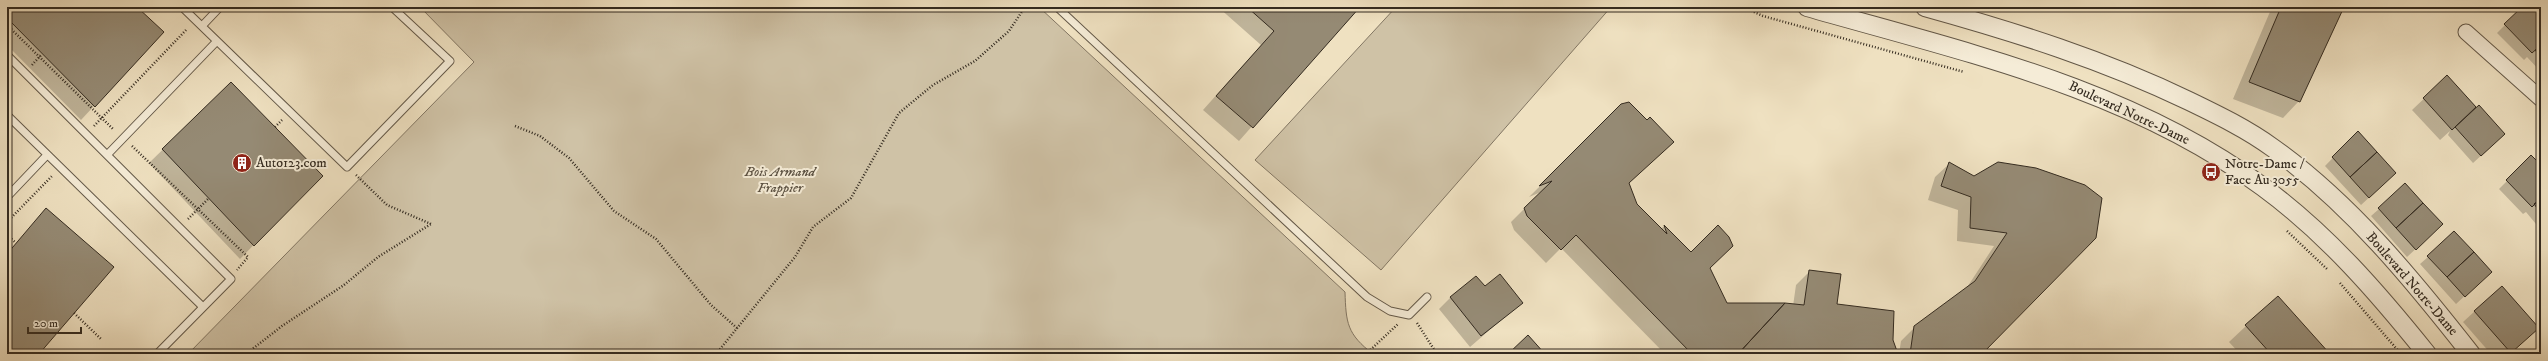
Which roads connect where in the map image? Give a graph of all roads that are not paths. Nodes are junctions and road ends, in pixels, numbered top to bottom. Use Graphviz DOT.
graph roads {
  1 [pos="182,7"];
  2 [pos="220,7"];
  3 [pos="392,7"];
  4 [pos="1057,7"];
  5 [pos="1807,7"];
  6 [pos="1925,7"];
  7 [pos="202,26"];
  8 [pos="2466,32"];
  9 [pos="217,41"];
  10 [pos="7,55"];
  11 [pos="2541,99"];
  12 [pos="7,115"];
  13 [pos="47,154"];
  14 [pos="107,155"];
  15 [pos="7,197"];
  16 [pos="1427,297"];
  17 [pos="203,307"];
  18 [pos="157,354"];
  19 [pos="2427,354"];
  20 [pos="2471,354"];
  1 -- 7 [label="lane"];
  2 -- 7 [label="lane"];
  3 -- 9 [label="lane"];
  4 -- 16 [label="lane"];
  5 -- 19 [label="street, Boulevard Notre-Dame"];
  6 -- 20 [label="street, Boulevard Notre-Dame"];
  7 -- 9 [label="lane"];
  8 -- 11 [label="street"];
  9 -- 14 [label="lane"];
  10 -- 14 [label="lane"];
  12 -- 13 [label="lane"];
  13 -- 15 [label="lane"];
  13 -- 17 [label="lane"];
  14 -- 17 [label="lane"];
  17 -- 18 [label="lane"];
}
